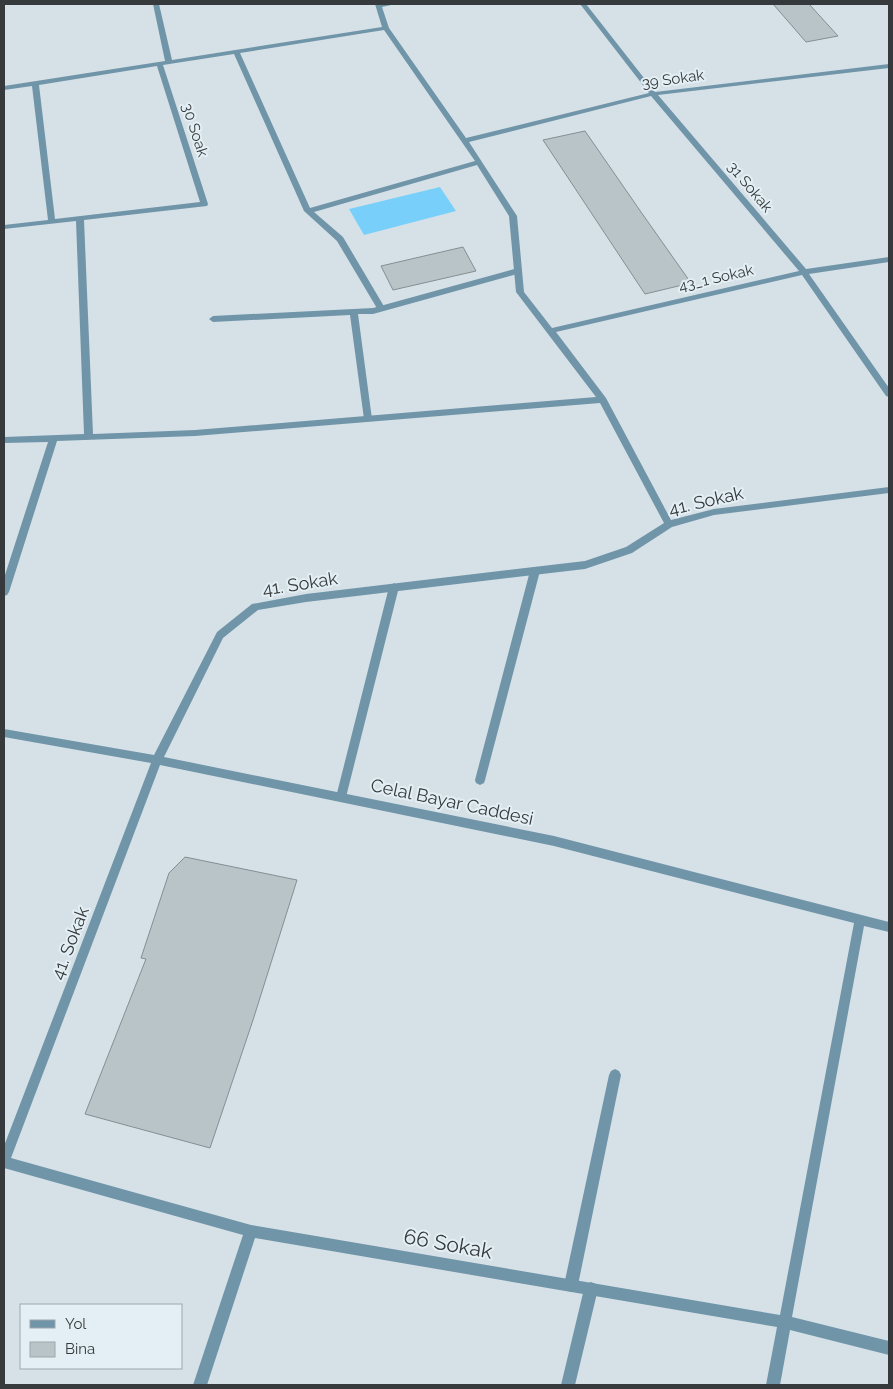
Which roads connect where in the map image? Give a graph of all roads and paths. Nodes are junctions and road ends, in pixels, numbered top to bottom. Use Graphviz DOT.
graph roads {
  1 [pos="156,4"];
  2 [pos="390,4"];
  3 [pos="583,4"];
  4 [pos="378,5"];
  5 [pos="386,28"];
  6 [pos="236,52"];
  7 [pos="169,63"];
  8 [pos="160,64"];
  9 [pos="889,66"];
  10 [pos="35,83"];
  11 [pos="4,88"];
  12 [pos="653,94"];
  13 [pos="464,141"];
  14 [pos="479,162"];
  15 [pos="308,211"];
  16 [pos="80,220"];
  17 [pos="52,222"];
  18 [pos="4,227"];
  19 [pos="889,259"];
  20 [pos="518,271"];
  21 [pos="804,272"];
  22 [pos="381,308"];
  23 [pos="354,312"];
  24 [pos="213,320"];
  25 [pos="550,331"];
  26 [pos="889,394"];
  27 [pos="603,400"];
  28 [pos="368,419"];
  29 [pos="89,438"];
  30 [pos="53,439"];
  31 [pos="4,440"];
  32 [pos="889,490"];
  33 [pos="669,524"];
  34 [pos="535,571"];
  35 [pos="394,587"];
  36 [pos="4,592"];
  37 [pos="4,733"];
  38 [pos="157,760"];
  39 [pos="480,780"];
  40 [pos="341,798"];
  41 [pos="860,920"];
  42 [pos="889,927"];
  43 [pos="615,1075"];
  44 [pos="4,1161"];
  45 [pos="251,1231"];
  46 [pos="571,1285"];
  47 [pos="592,1289"];
  48 [pos="784,1322"];
  49 [pos="889,1348"];
  50 [pos="200,1385"];
  51 [pos="568,1385"];
  52 [pos="773,1385"];
  1 -- 7 [label="street"];
  2 -- 4 [label="street"];
  3 -- 12 [label="street, 31 Sokak"];
  4 -- 5 [label="street"];
  5 -- 6 [label="street"];
  5 -- 13 [label="street"];
  6 -- 7 [label="street"];
  6 -- 15 [label="street"];
  7 -- 8 [label="street"];
  8 -- 10 [label="street"];
  8 -- 16 [label="street, 30 Soak"];
  9 -- 12 [label="street, 39 Sokak"];
  10 -- 11 [label="street"];
  10 -- 17 [label="street"];
  12 -- 13 [label="street, 39 Sokak"];
  12 -- 21 [label="street, 31 Sokak"];
  13 -- 14 [label="street"];
  14 -- 15 [label="street"];
  14 -- 20 [label="street"];
  15 -- 22 [label="street"];
  16 -- 17 [label="street"];
  16 -- 29 [label="street"];
  17 -- 18 [label="street"];
  19 -- 21 [label="street, 43_1 Sokak"];
  20 -- 22 [label="street"];
  20 -- 25 [label="street"];
  21 -- 25 [label="street, 43_1 Sokak"];
  21 -- 26 [label="street, 31 Sokak"];
  22 -- 23 [label="street"];
  23 -- 24 [label="street"];
  23 -- 28 [label="street"];
  25 -- 27 [label="street"];
  27 -- 28 [label="street"];
  27 -- 33 [label="street"];
  28 -- 29 [label="street"];
  29 -- 30 [label="street"];
  30 -- 31 [label="street"];
  30 -- 36 [label="street"];
  32 -- 33 [label="street, 41. Sokak"];
  33 -- 34 [label="street, 41. Sokak"];
  34 -- 35 [label="street, 41. Sokak"];
  34 -- 39 [label="street"];
  35 -- 38 [label="street, 41. Sokak"];
  35 -- 40 [label="street"];
  37 -- 38 [label="street, Celal Bayar Caddesi"];
  38 -- 40 [label="street, Celal Bayar Caddesi"];
  38 -- 44 [label="street, 41. Sokak"];
  40 -- 41 [label="street, Celal Bayar Caddesi"];
  41 -- 42 [label="street, Celal Bayar Caddesi"];
  41 -- 48 [label="street"];
  43 -- 46 [label="street"];
  44 -- 45 [label="street, 66 Sokak"];
  45 -- 46 [label="street, 66 Sokak"];
  45 -- 50 [label="street"];
  46 -- 47 [label="street, 66 Sokak"];
  47 -- 48 [label="street, 66 Sokak"];
  47 -- 51 [label="street"];
  48 -- 49 [label="street, 66 Sokak"];
  48 -- 52 [label="street"];
}
